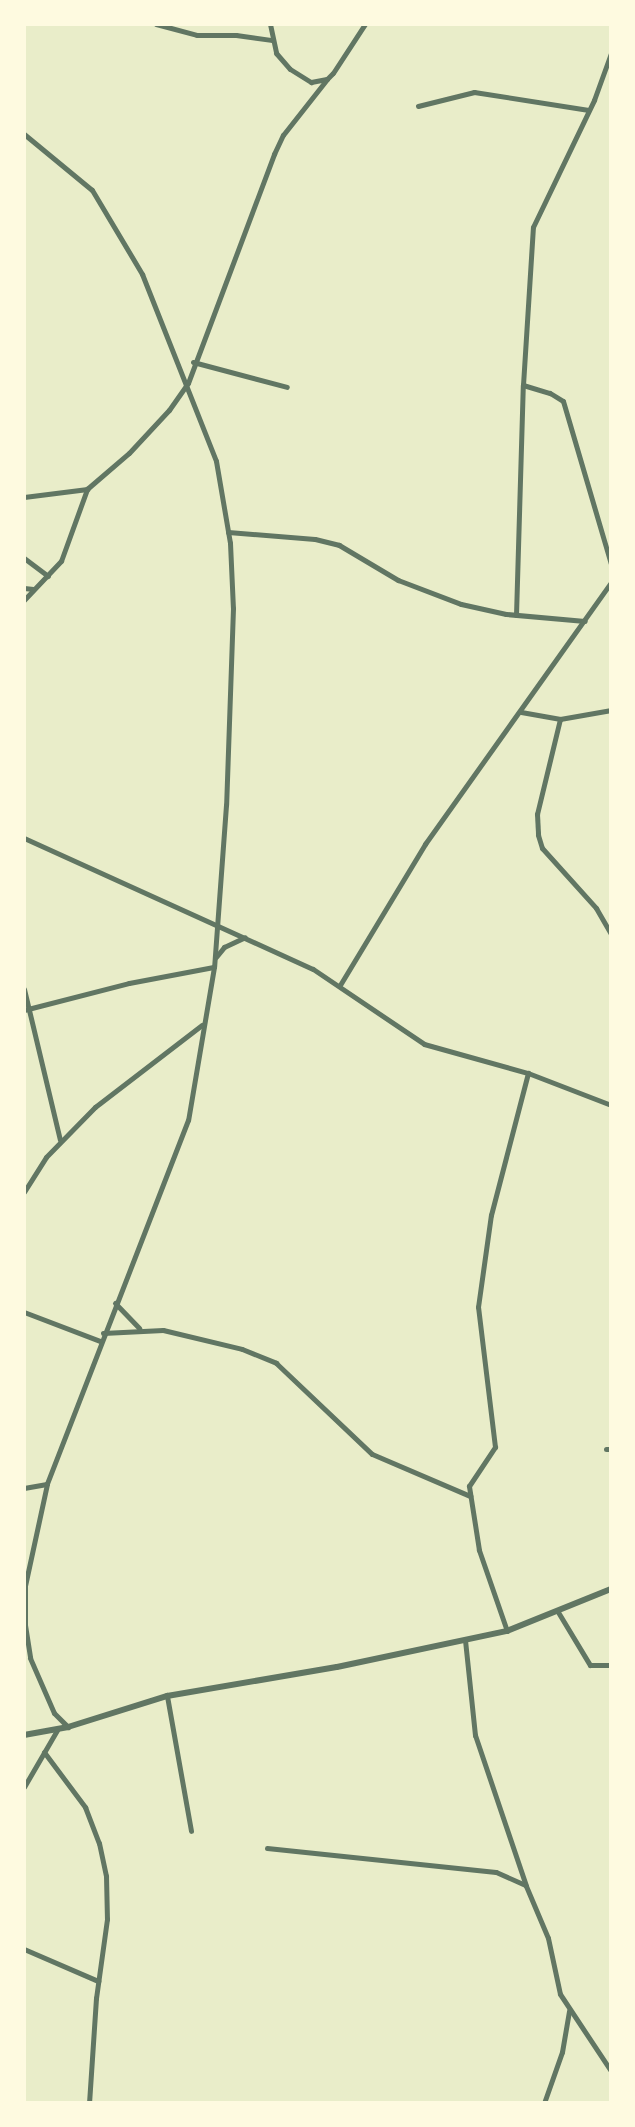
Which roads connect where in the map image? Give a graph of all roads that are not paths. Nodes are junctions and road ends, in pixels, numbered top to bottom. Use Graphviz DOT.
graph roads {
  1 [pos="156,24"];
  2 [pos="270,24"];
  3 [pos="365,24"];
  4 [pos="271,40"];
  5 [pos="611,53"];
  6 [pos="327,79"];
  7 [pos="418,106"];
  8 [pos="589,110"];
  9 [pos="25,137"];
  10 [pos="193,362"];
  11 [pos="188,383"];
  12 [pos="523,385"];
  13 [pos="287,387"];
  14 [pos="87,489"];
  15 [pos="24,497"];
  16 [pos="228,532"];
  17 [pos="24,558"];
  18 [pos="611,564"];
  19 [pos="48,576"];
  20 [pos="611,582"];
  21 [pos="24,588"];
  22 [pos="33,589"];
  23 [pos="24,600"];
  24 [pos="516,615"];
  25 [pos="585,621"];
  26 [pos="611,710"];
  27 [pos="521,712"];
  28 [pos="560,719"];
  29 [pos="24,838"];
  30 [pos="217,926"];
  31 [pos="611,934"];
  32 [pos="245,937"];
  33 [pos="215,957"];
  34 [pos="214,967"];
  35 [pos="340,985"];
  36 [pos="24,989"];
  37 [pos="27,1009"];
  38 [pos="202,1024"];
  39 [pos="528,1073"];
  40 [pos="611,1105"];
  41 [pos="60,1140"];
  42 [pos="24,1192"];
  43 [pos="115,1303"];
  44 [pos="24,1312"];
  45 [pos="139,1329"];
  46 [pos="102,1333"];
  47 [pos="100,1341"];
  48 [pos="47,1484"];
  49 [pos="24,1488"];
  50 [pos="470,1496"];
  51 [pos="24,1586"];
  52 [pos="611,1589"];
  53 [pos="558,1612"];
  54 [pos="507,1631"];
  55 [pos="465,1640"];
  56 [pos="611,1665"];
  57 [pos="167,1696"];
  58 [pos="68,1727"];
  59 [pos="57,1730"];
  60 [pos="24,1735"];
  61 [pos="44,1752"];
  62 [pos="25,1782"];
  63 [pos="191,1831"];
  64 [pos="267,1848"];
  65 [pos="526,1886"];
  66 [pos="24,1949"];
  67 [pos="98,1981"];
  68 [pos="569,2011"];
  69 [pos="611,2071"];
  70 [pos="89,2103"];
  71 [pos="544,2103"];
  1 -- 4 [label="street"];
  2 -- 4 [label="street"];
  3 -- 6 [label="street"];
  4 -- 6 [label="street"];
  5 -- 8 [label="street"];
  6 -- 10 [label="street"];
  7 -- 8 [label="street"];
  8 -- 12 [label="street"];
  9 -- 11 [label="street"];
  10 -- 11 [label="street"];
  10 -- 13 [label="street"];
  11 -- 14 [label="street"];
  11 -- 16 [label="street"];
  12 -- 18 [label="street"];
  12 -- 24 [label="street"];
  14 -- 15 [label="street"];
  14 -- 19 [label="street"];
  16 -- 24 [label="street"];
  16 -- 30 [label="street"];
  17 -- 19 [label="street"];
  19 -- 22 [label="street"];
  20 -- 25 [label="street"];
  21 -- 22 [label="street"];
  22 -- 23 [label="street"];
  24 -- 25 [label="street"];
  25 -- 27 [label="street"];
  26 -- 28 [label="street"];
  27 -- 28 [label="street"];
  27 -- 35 [label="street"];
  28 -- 31 [label="street"];
  29 -- 30 [label="street"];
  30 -- 32 [label="street"];
  30 -- 33 [label="street"];
  32 -- 33 [label="street"];
  32 -- 35 [label="street"];
  33 -- 34 [label="street"];
  34 -- 37 [label="street"];
  34 -- 38 [label="street"];
  35 -- 39 [label="street"];
  36 -- 37 [label="street"];
  37 -- 41 [label="street"];
  38 -- 41 [label="street"];
  38 -- 43 [label="street"];
  39 -- 40 [label="street"];
  39 -- 50 [label="street"];
  41 -- 42 [label="street"];
  43 -- 45 [label="street"];
  43 -- 46 [label="street"];
  44 -- 47 [label="street"];
  45 -- 46 [label="street"];
  45 -- 50 [label="street"];
  46 -- 47 [label="street"];
  47 -- 48 [label="street"];
  48 -- 49 [label="street"];
  48 -- 51 [label="street"];
  50 -- 54 [label="street"];
  51 -- 58 [label="street"];
  52 -- 53 [label="street"];
  53 -- 54 [label="street"];
  53 -- 56 [label="street"];
  54 -- 55 [label="street"];
  55 -- 57 [label="street"];
  55 -- 65 [label="street"];
  57 -- 58 [label="street"];
  57 -- 63 [label="street"];
  58 -- 59 [label="street"];
  59 -- 60 [label="street"];
  59 -- 61 [label="street"];
  61 -- 62 [label="street"];
  61 -- 67 [label="street"];
  64 -- 65 [label="street"];
  65 -- 68 [label="street"];
  66 -- 67 [label="street"];
  67 -- 70 [label="street"];
  68 -- 69 [label="street"];
  68 -- 71 [label="street"];
}
